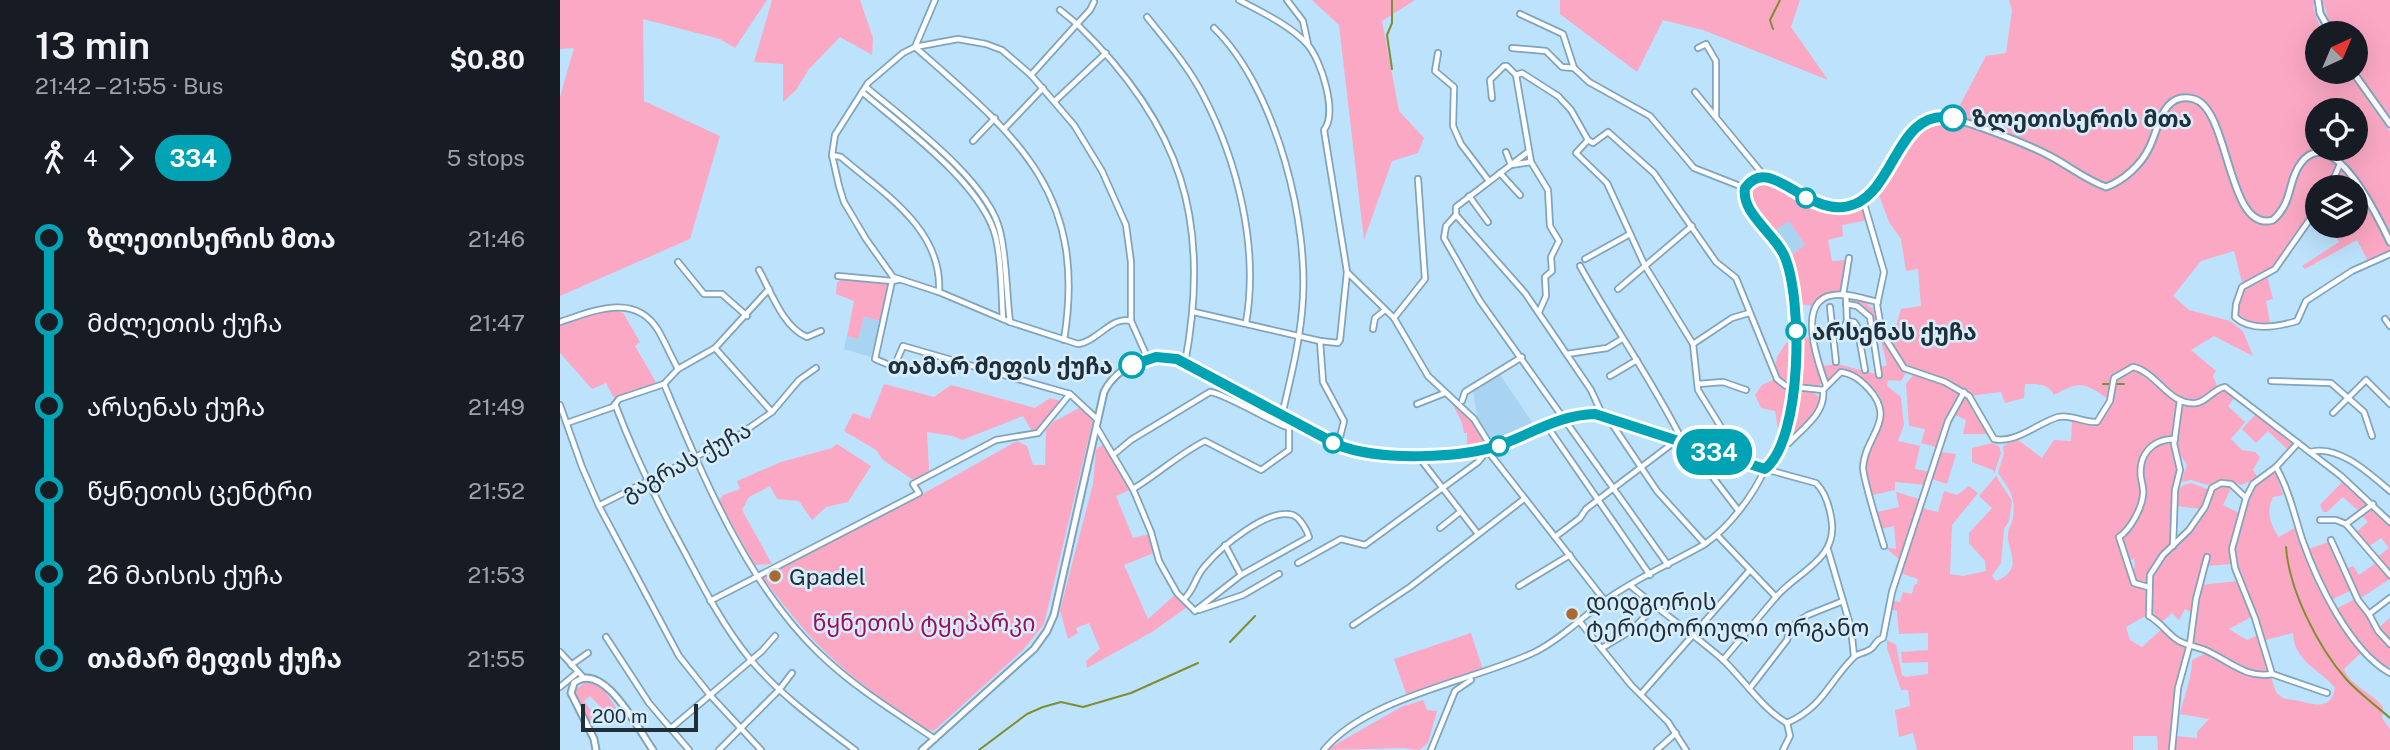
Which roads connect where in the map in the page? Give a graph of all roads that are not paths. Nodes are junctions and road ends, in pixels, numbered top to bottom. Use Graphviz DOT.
graph roads {
  1 [pos="935,0"];
  2 [pos="1239,0"];
  3 [pos="1287,0"];
  4 [pos="2318,0"];
  5 [pos="1094,2"];
  6 [pos="1060,10"];
  7 [pos="1520,14"];
  8 [pos="1147,17"];
  9 [pos="2324,21"];
  10 [pos="1077,24"];
  11 [pos="1214,28"];
  12 [pos="1308,45"];
  13 [pos="915,47"];
  14 [pos="1512,48"];
  15 [pos="1698,48"];
  16 [pos="1106,52"];
  17 [pos="1438,53"];
  18 [pos="1574,68"];
  19 [pos="1031,75"];
  20 [pos="1516,75"];
  21 [pos="2362,84"];
  22 [pos="1043,88"];
  23 [pos="864,89"];
  24 [pos="1695,92"];
  25 [pos="1492,98"];
  26 [pos="1055,102"];
  27 [pos="1716,117"];
  28 [pos="995,118"];
  29 [pos="2390,124"];
  30 [pos="1005,128"];
  31 [pos="1588,141"];
  32 [pos="973,142"];
  33 [pos="1528,151"];
  34 [pos="1506,152"];
  35 [pos="832,155"];
  36 [pos="1531,162"];
  37 [pos="2340,164"];
  38 [pos="1511,165"];
  39 [pos="1500,173"];
  40 [pos="2335,175"];
  41 [pos="1765,177"];
  42 [pos="1418,179"];
  43 [pos="1489,181"];
  44 [pos="1745,188"];
  45 [pos="1520,195"];
  46 [pos="1469,196"];
  47 [pos="1863,200"];
  48 [pos="1456,215"];
  49 [pos="1488,222"];
  50 [pos="1692,226"];
  51 [pos="2305,226"];
  52 [pos="1630,234"];
  53 [pos="2390,242"];
  54 [pos="2390,254"];
  55 [pos="1585,258"];
  56 [pos="1849,258"];
  57 [pos="678,262"];
  58 [pos="1580,266"];
  59 [pos="1645,266"];
  60 [pos="759,270"];
  61 [pos="1347,272"];
  62 [pos="838,276"];
  63 [pos="895,281"];
  64 [pos="769,289"];
  65 [pos="1618,289"];
  66 [pos="939,292"];
  67 [pos="1004,292"];
  68 [pos="1844,295"];
  69 [pos="1878,302"];
  70 [pos="1846,304"];
  71 [pos="1830,307"];
  72 [pos="1385,310"];
  73 [pos="1194,312"];
  74 [pos="1539,312"];
  75 [pos="1749,313"];
  76 [pos="747,316"];
  77 [pos="1394,318"];
  78 [pos="1003,319"];
  79 [pos="2385,319"];
  80 [pos="1131,321"];
  81 [pos="1847,321"];
  82 [pos="560,322"];
  83 [pos="1010,322"];
  84 [pos="1247,323"];
  85 [pos="2390,326"];
  86 [pos="1373,329"];
  87 [pos="821,331"];
  88 [pos="1831,335"];
  89 [pos="1297,336"];
  90 [pos="1622,339"];
  91 [pos="1064,340"];
  92 [pos="1320,341"];
  93 [pos="1693,344"];
  94 [pos="715,348"];
  95 [pos="1567,355"];
  96 [pos="1522,357"];
  97 [pos="1148,359"];
  98 [pos="1638,362"];
  99 [pos="1836,362"];
  100 [pos="1185,363"];
  101 [pos="816,368"];
  102 [pos="678,369"];
  103 [pos="1865,370"];
  104 [pos="1879,375"];
  105 [pos="1610,376"];
  106 [pos="2271,381"];
  107 [pos="664,384"];
  108 [pos="1698,384"];
  109 [pos="1794,388"];
  110 [pos="1824,388"];
  111 [pos="1746,390"];
  112 [pos="1964,392"];
  113 [pos="1445,393"];
  114 [pos="1070,394"];
  115 [pos="2349,397"];
  116 [pos="2180,400"];
  117 [pos="1462,401"];
  118 [pos="615,404"];
  119 [pos="1417,404"];
  120 [pos="2390,404"];
  121 [pos="560,405"];
  122 [pos="772,412"];
  123 [pos="2333,413"];
  124 [pos="1602,414"];
  125 [pos="1282,415"];
  126 [pos="1612,418"];
  127 [pos="1567,419"];
  128 [pos="567,422"];
  129 [pos="1097,424"];
  130 [pos="1291,424"];
  131 [pos="1547,426"];
  132 [pos="2372,436"];
  133 [pos="2175,439"];
  134 [pos="1680,442"];
  135 [pos="1783,443"];
  136 [pos="2298,443"];
  137 [pos="1338,445"];
  138 [pos="1703,449"];
  139 [pos="1489,450"];
  140 [pos="2310,452"];
  141 [pos="1113,455"];
  142 [pos="1418,455"];
  143 [pos="695,458"];
  144 [pos="1743,462"];
  145 [pos="1642,467"];
  146 [pos="2276,467"];
  147 [pos="1765,469"];
  148 [pos="647,481"];
  149 [pos="1616,488"];
  150 [pos="1133,489"];
  151 [pos="1442,490"];
  152 [pos="2390,491"];
  153 [pos="2246,498"];
  154 [pos="1524,499"];
  155 [pos="1598,500"];
  156 [pos="2373,504"];
  157 [pos="599,506"];
  158 [pos="1738,510"];
  159 [pos="1461,512"];
  160 [pos="2319,520"];
  161 [pos="2390,522"];
  162 [pos="2346,524"];
  163 [pos="1440,528"];
  164 [pos="1478,534"];
  165 [pos="1717,535"];
  166 [pos="1555,537"];
  167 [pos="2331,540"];
  168 [pos="1705,544"];
  169 [pos="1225,545"];
  170 [pos="1884,546"];
  171 [pos="2173,546"];
  172 [pos="1828,550"];
  173 [pos="1570,555"];
  174 [pos="2207,556"];
  175 [pos="1298,563"];
  176 [pos="1668,565"];
  177 [pos="1750,570"];
  178 [pos="1279,573"];
  179 [pos="758,575"];
  180 [pos="1241,575"];
  181 [pos="1650,575"];
  182 [pos="2390,575"];
  183 [pos="1519,586"];
  184 [pos="1631,586"];
  185 [pos="2148,587"];
  186 [pos="1776,597"];
  187 [pos="1185,598"];
  188 [pos="2390,598"];
  189 [pos="710,601"];
  190 [pos="1605,601"];
  191 [pos="1843,601"];
  192 [pos="1656,605"];
  193 [pos="1195,611"];
  194 [pos="2369,614"];
  195 [pos="1580,622"];
  196 [pos="1353,625"];
  197 [pos="775,636"];
  198 [pos="1693,636"];
  199 [pos="606,637"];
  200 [pos="2190,644"];
  201 [pos="2390,644"];
  202 [pos="1602,648"];
  203 [pos="560,652"];
  204 [pos="587,653"];
  205 [pos="1854,656"];
  206 [pos="751,660"];
  207 [pos="1723,660"];
  208 [pos="571,665"];
  209 [pos="578,672"];
  210 [pos="792,673"];
  211 [pos="2390,673"];
  212 [pos="1483,674"];
  213 [pos="2272,674"];
  214 [pos="583,677"];
  215 [pos="560,687"];
  216 [pos="1749,688"];
  217 [pos="779,690"];
  218 [pos="1642,693"];
  219 [pos="2326,693"];
  220 [pos="710,695"];
  221 [pos="1787,723"];
  222 [pos="670,729"];
  223 [pos="741,729"];
  224 [pos="1676,733"];
  225 [pos="934,739"];
  226 [pos="596,750"];
  227 [pos="653,750"];
  228 [pos="690,750"];
  229 [pos="719,750"];
  230 [pos="761,750"];
  231 [pos="855,750"];
  232 [pos="922,750"];
  233 [pos="1324,750"];
  234 [pos="1431,750"];
  235 [pos="1657,750"];
  236 [pos="1686,750"];
  237 [pos="1783,750"];
  238 [pos="2172,750"];
  1 -- 13 [label="street"];
  2 -- 12 [label="street"];
  3 -- 12 [label="street"];
  4 -- 9 [label="main road"];
  5 -- 10 [label="street"];
  6 -- 10 [label="street"];
  7 -- 18 [label="street"];
  8 -- 84 [label="street"];
  10 -- 16 [label="street"];
  10 -- 19 [label="street"];
  11 -- 89 [label="street"];
  12 -- 61 [label="street"];
  13 -- 19 [label="street"];
  13 -- 23 [label="street"];
  13 -- 28 [label="street"];
  14 -- 18 [label="street"];
  15 -- 27 [label="street"];
  16 -- 26 [label="street"];
  16 -- 73 [label="street"];
  17 -- 43 [label="street"];
  18 -- 44 [label="street"];
  19 -- 22 [label="street"];
  20 -- 25 [label="street"];
  20 -- 31 [label="street"];
  20 -- 33 [label="street"];
  21 -- 29 [label="main road"];
  22 -- 26 [label="street"];
  22 -- 30 [label="street"];
  23 -- 35 [label="street"];
  23 -- 67 [label="street"];
  24 -- 27 [label="street"];
  26 -- 80 [label="street"];
  27 -- 41 [label="street"];
  28 -- 30 [label="street"];
  28 -- 32 [label="street"];
  30 -- 91 [label="street"];
  31 -- 50 [label="street"];
  31 -- 52 [label="street"];
  33 -- 36 [label="street"];
  33 -- 38 [label="street"];
  34 -- 38 [label="street"];
  35 -- 63 [label="street"];
  35 -- 66 [label="street"];
  36 -- 38 [label="street"];
  36 -- 74 [label="street"];
  37 -- 40 [label="street"];
  37 -- 47 [label="main road"];
  37 -- 53 [label="main road"];
  38 -- 39 [label="street"];
  39 -- 43 [label="street"];
  39 -- 45 [label="street"];
  41 -- 44 [label="main road"];
  41 -- 47 [label="main road"];
  42 -- 77 [label="street"];
  43 -- 46 [label="street"];
  44 -- 109 [label="main road"];
  46 -- 48 [label="street"];
  46 -- 49 [label="street"];
  47 -- 69 [label="street"];
  48 -- 74 [label="street"];
  48 -- 96 [label="street"];
  50 -- 59 [label="street"];
  50 -- 75 [label="street"];
  51 -- 54 [label="street"];
  52 -- 55 [label="street"];
  52 -- 59 [label="street"];
  56 -- 68 [label="street"];
  57 -- 76 [label="street"];
  58 -- 90 [label="street"];
  59 -- 65 [label="street"];
  59 -- 93 [label="street"];
  60 -- 64 [label="street"];
  61 -- 72 [label="street"];
  61 -- 92 [label="street"];
  62 -- 63 [label="street"];
  63 -- 66 [label="street"];
  63 -- 114 [label="street"];
  64 -- 76 [label="street"];
  64 -- 87 [label="street"];
  66 -- 78 [label="street"];
  67 -- 78 [label="street"];
  67 -- 83 [label="street"];
  68 -- 69 [label="street"];
  68 -- 70 [label="street"];
  68 -- 110 [label="street"];
  69 -- 112 [label="street"];
  70 -- 81 [label="street"];
  70 -- 104 [label="street"];
  71 -- 88 [label="street"];
  72 -- 77 [label="street"];
  72 -- 86 [label="street"];
  73 -- 84 [label="street"];
  73 -- 100 [label="street"];
  74 -- 95 [label="street"];
  75 -- 93 [label="street"];
  75 -- 109 [label="street"];
  76 -- 94 [label="street"];
  77 -- 113 [label="street"];
  78 -- 83 [label="street"];
  79 -- 85 [label="street"];
  80 -- 91 [label="street"];
  80 -- 97 [label="street"];
  81 -- 88 [label="street"];
  81 -- 103 [label="street"];
  82 -- 102 [label="street"];
  83 -- 91 [label="street"];
  84 -- 89 [label="street"];
  88 -- 99 [label="street"];
  89 -- 92 [label="street"];
  89 -- 125 [label="street"];
  90 -- 95 [label="street"];
  90 -- 98 [label="street"];
  92 -- 137 [label="street"];
  93 -- 108 [label="street"];
  94 -- 102 [label="street"];
  94 -- 122 [label="street, გაგრას ქუჩა"];
  95 -- 124 [label="street"];
  96 -- 117 [label="street"];
  96 -- 127 [label="street"];
  97 -- 100 [label="main road"];
  97 -- 129 [label="main road"];
  98 -- 105 [label="street"];
  98 -- 134 [label="street"];
  100 -- 125 [label="main road"];
  101 -- 122 [label="street"];
  102 -- 107 [label="street"];
  106 -- 115 [label="street"];
  107 -- 118 [label="street"];
  107 -- 143 [label="street"];
  108 -- 111 [label="street"];
  108 -- 144 [label="street"];
  109 -- 110 [label="street"];
  109 -- 135 [label="main road"];
  110 -- 135 [label="street"];
  110 -- 170 [label="street"];
  112 -- 116 [label="street"];
  112 -- 205 [label="street"];
  113 -- 119 [label="street"];
  113 -- 139 [label="street"];
  114 -- 129 [label="street"];
  114 -- 179 [label="street"];
  115 -- 120 [label="street"];
  115 -- 123 [label="street"];
  115 -- 132 [label="street"];
  116 -- 133 [label="street"];
  116 -- 136 [label="street"];
  118 -- 128 [label="street"];
  118 -- 148 [label="street"];
  121 -- 128 [label="street"];
  122 -- 143 [label="street, გაგრას ქუჩა"];
  124 -- 126 [label="main road"];
  124 -- 127 [label="main road"];
  125 -- 130 [label="main road"];
  126 -- 134 [label="main road"];
  126 -- 145 [label="street"];
  127 -- 131 [label="main road"];
  127 -- 149 [label="street"];
  128 -- 157 [label="street"];
  129 -- 141 [label="street"];
  129 -- 225 [label="main road"];
  130 -- 137 [label="main road"];
  130 -- 141 [label="street"];
  130 -- 150 [label="street"];
  131 -- 139 [label="main road"];
  131 -- 155 [label="street"];
  133 -- 171 [label="street"];
  133 -- 185 [label="street"];
  134 -- 138 [label="main road"];
  134 -- 145 [label="street"];
  135 -- 147 [label="main road"];
  136 -- 140 [label="street"];
  136 -- 146 [label="street"];
  137 -- 142 [label="main road"];
  138 -- 144 [label="main road"];
  138 -- 158 [label="street"];
  139 -- 142 [label="main road"];
  139 -- 151 [label="street"];
  139 -- 154 [label="street"];
  140 -- 152 [label="street"];
  140 -- 156 [label="street"];
  141 -- 150 [label="street"];
  142 -- 151 [label="street"];
  143 -- 148 [label="street, გაგრას ქუჩა"];
  143 -- 179 [label="street"];
  144 -- 147 [label="main road"];
  145 -- 149 [label="street"];
  145 -- 168 [label="street"];
  146 -- 153 [label="street"];
  146 -- 211 [label="street"];
  147 -- 158 [label="street"];
  147 -- 172 [label="street"];
  148 -- 157 [label="street, გაგრას ქუჩა"];
  148 -- 189 [label="street"];
  149 -- 155 [label="street"];
  149 -- 176 [label="street"];
  150 -- 187 [label="street"];
  151 -- 159 [label="street"];
  151 -- 175 [label="street"];
  153 -- 171 [label="street"];
  153 -- 213 [label="street"];
  154 -- 164 [label="street"];
  154 -- 166 [label="street"];
  155 -- 166 [label="street"];
  155 -- 181 [label="street"];
  156 -- 161 [label="street"];
  156 -- 162 [label="street"];
  157 -- 220 [label="street"];
  158 -- 165 [label="street"];
  159 -- 163 [label="street"];
  159 -- 164 [label="street"];
  160 -- 162 [label="street"];
  162 -- 182 [label="street"];
  164 -- 196 [label="street"];
  165 -- 168 [label="street"];
  165 -- 177 [label="street"];
  166 -- 173 [label="street"];
  167 -- 194 [label="street"];
  168 -- 176 [label="street"];
  169 -- 180 [label="street"];
  169 -- 180 [label="street"];
  169 -- 187 [label="street"];
  171 -- 185 [label="street"];
  172 -- 186 [label="street"];
  172 -- 191 [label="street"];
  173 -- 183 [label="street"];
  173 -- 190 [label="street"];
  174 -- 200 [label="street"];
  176 -- 181 [label="street"];
  177 -- 186 [label="street"];
  177 -- 198 [label="street"];
  178 -- 193 [label="street"];
  179 -- 189 [label="street"];
  179 -- 225 [label="street"];
  180 -- 193 [label="street"];
  181 -- 184 [label="street"];
  184 -- 190 [label="street"];
  184 -- 192 [label="street"];
  185 -- 200 [label="street"];
  186 -- 207 [label="street"];
  187 -- 193 [label="street"];
  188 -- 194 [label="street"];
  189 -- 206 [label="street"];
  190 -- 195 [label="street"];
  191 -- 205 [label="street"];
  191 -- 216 [label="street"];
  192 -- 198 [label="street"];
  192 -- 202 [label="street"];
  194 -- 201 [label="street"];
  195 -- 202 [label="street"];
  195 -- 212 [label="street"];
  197 -- 206 [label="street"];
  198 -- 207 [label="street"];
  198 -- 218 [label="street"];
  199 -- 222 [label="street"];
  200 -- 213 [label="street"];
  200 -- 238 [label="street"];
  202 -- 218 [label="street"];
  203 -- 208 [label="street"];
  204 -- 208 [label="street"];
  205 -- 221 [label="street"];
  206 -- 217 [label="street"];
  206 -- 220 [label="street"];
  207 -- 216 [label="street"];
  208 -- 209 [label="street"];
  209 -- 214 [label="street"];
  209 -- 215 [label="street"];
  210 -- 217 [label="street"];
  212 -- 233 [label="street"];
  212 -- 234 [label="street"];
  213 -- 219 [label="street"];
  214 -- 226 [label="main road"];
  214 -- 227 [label="main road"];
  216 -- 221 [label="street"];
  217 -- 223 [label="street"];
  217 -- 231 [label="street"];
  218 -- 224 [label="street"];
  220 -- 222 [label="street"];
  220 -- 223 [label="street"];
  221 -- 237 [label="street"];
  222 -- 228 [label="street"];
  223 -- 229 [label="street"];
  223 -- 230 [label="street"];
  224 -- 235 [label="street"];
  224 -- 236 [label="street"];
  225 -- 232 [label="main road"];
}
